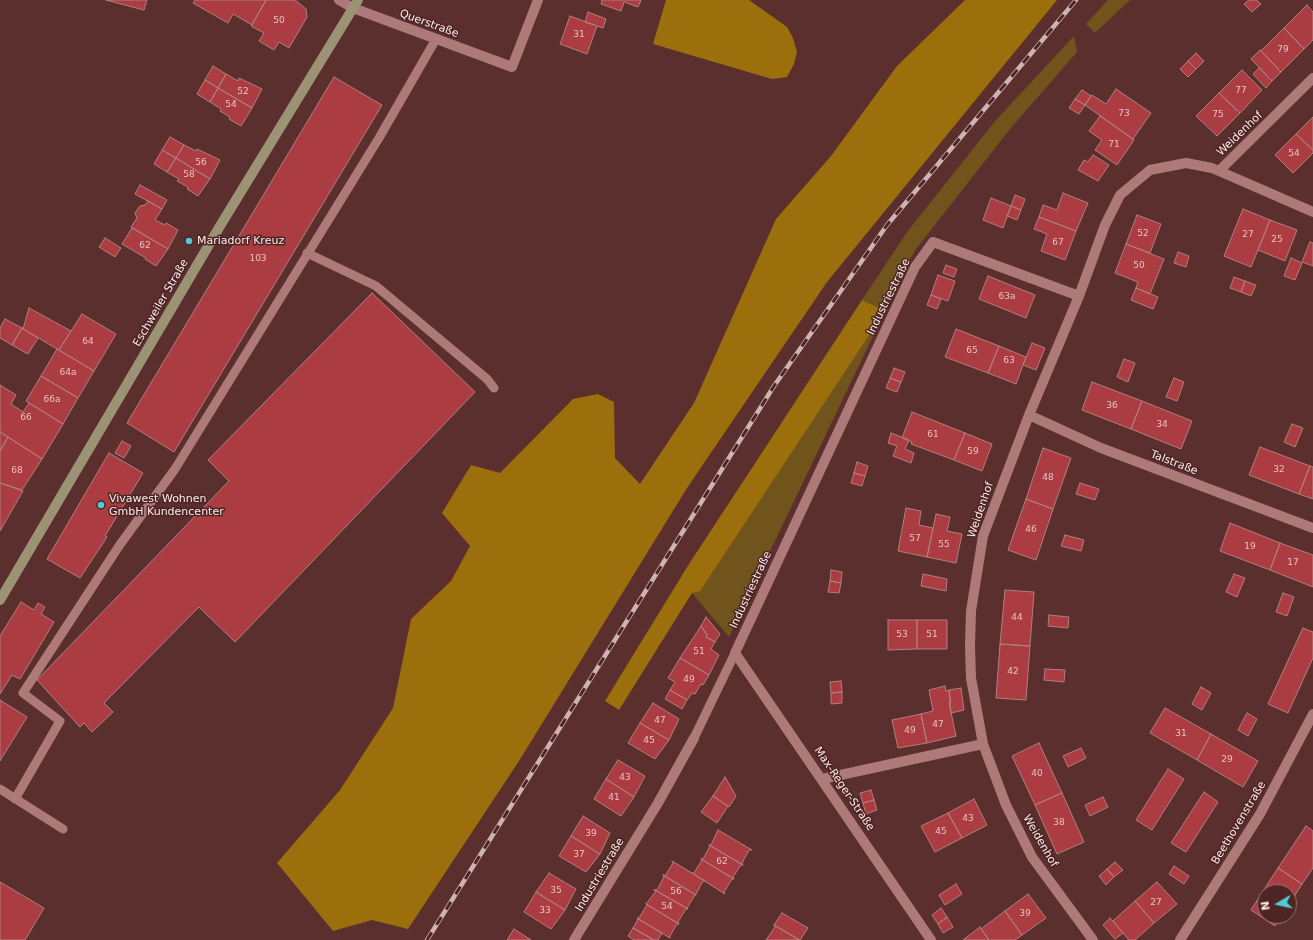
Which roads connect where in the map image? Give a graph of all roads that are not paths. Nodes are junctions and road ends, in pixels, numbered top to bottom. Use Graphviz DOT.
graph roads {
  1 [pos="339,0"];
  2 [pos="538,0"];
  3 [pos="355,4"];
  4 [pos="436,39"];
  5 [pos="1313,78"];
  6 [pos="1219,171"];
  7 [pos="1313,212"];
  8 [pos="307,253"];
  9 [pos="1080,296"];
  10 [pos="494,388"];
  11 [pos="1029,415"];
  12 [pos="1313,528"];
  13 [pos="0,600"];
  14 [pos="735,653"];
  15 [pos="1313,714"];
  16 [pos="694,738"];
  17 [pos="983,744"];
  18 [pos="822,779"];
  19 [pos="0,789"];
  20 [pos="15,799"];
  21 [pos="63,829"];
  22 [pos="574,940"];
  23 [pos="931,940"];
  24 [pos="1093,940"];
  25 [pos="1180,940"];
  1 -- 3 [label="street, Querstraße"];
  2 -- 4 [label="street, Querstraße"];
  3 -- 4 [label="street, Querstraße"];
  3 -- 13 [label="street, Eschweiler Straße"];
  4 -- 8 [label="lane"];
  5 -- 6 [label="street, Weidenhof"];
  6 -- 7 [label="street"];
  6 -- 9 [label="street, Weidenhof"];
  8 -- 10 [label="lane"];
  8 -- 20 [label="lane"];
  9 -- 11 [label="street, Weidenhof"];
  9 -- 14 [label="street, Industriestraße"];
  11 -- 12 [label="street, Talstraße"];
  11 -- 17 [label="street, Weidenhof"];
  14 -- 16 [label="lane, Industriestraße"];
  14 -- 18 [label="street, Max-Reger-Straße"];
  15 -- 25 [label="street, Beethovenstraße"];
  16 -- 22 [label="street, Industriestraße"];
  17 -- 18 [label="street"];
  17 -- 24 [label="street, Weidenhof"];
  18 -- 23 [label="street, Max-Reger-Straße"];
  19 -- 20 [label="lane"];
  20 -- 21 [label="lane"];
}
